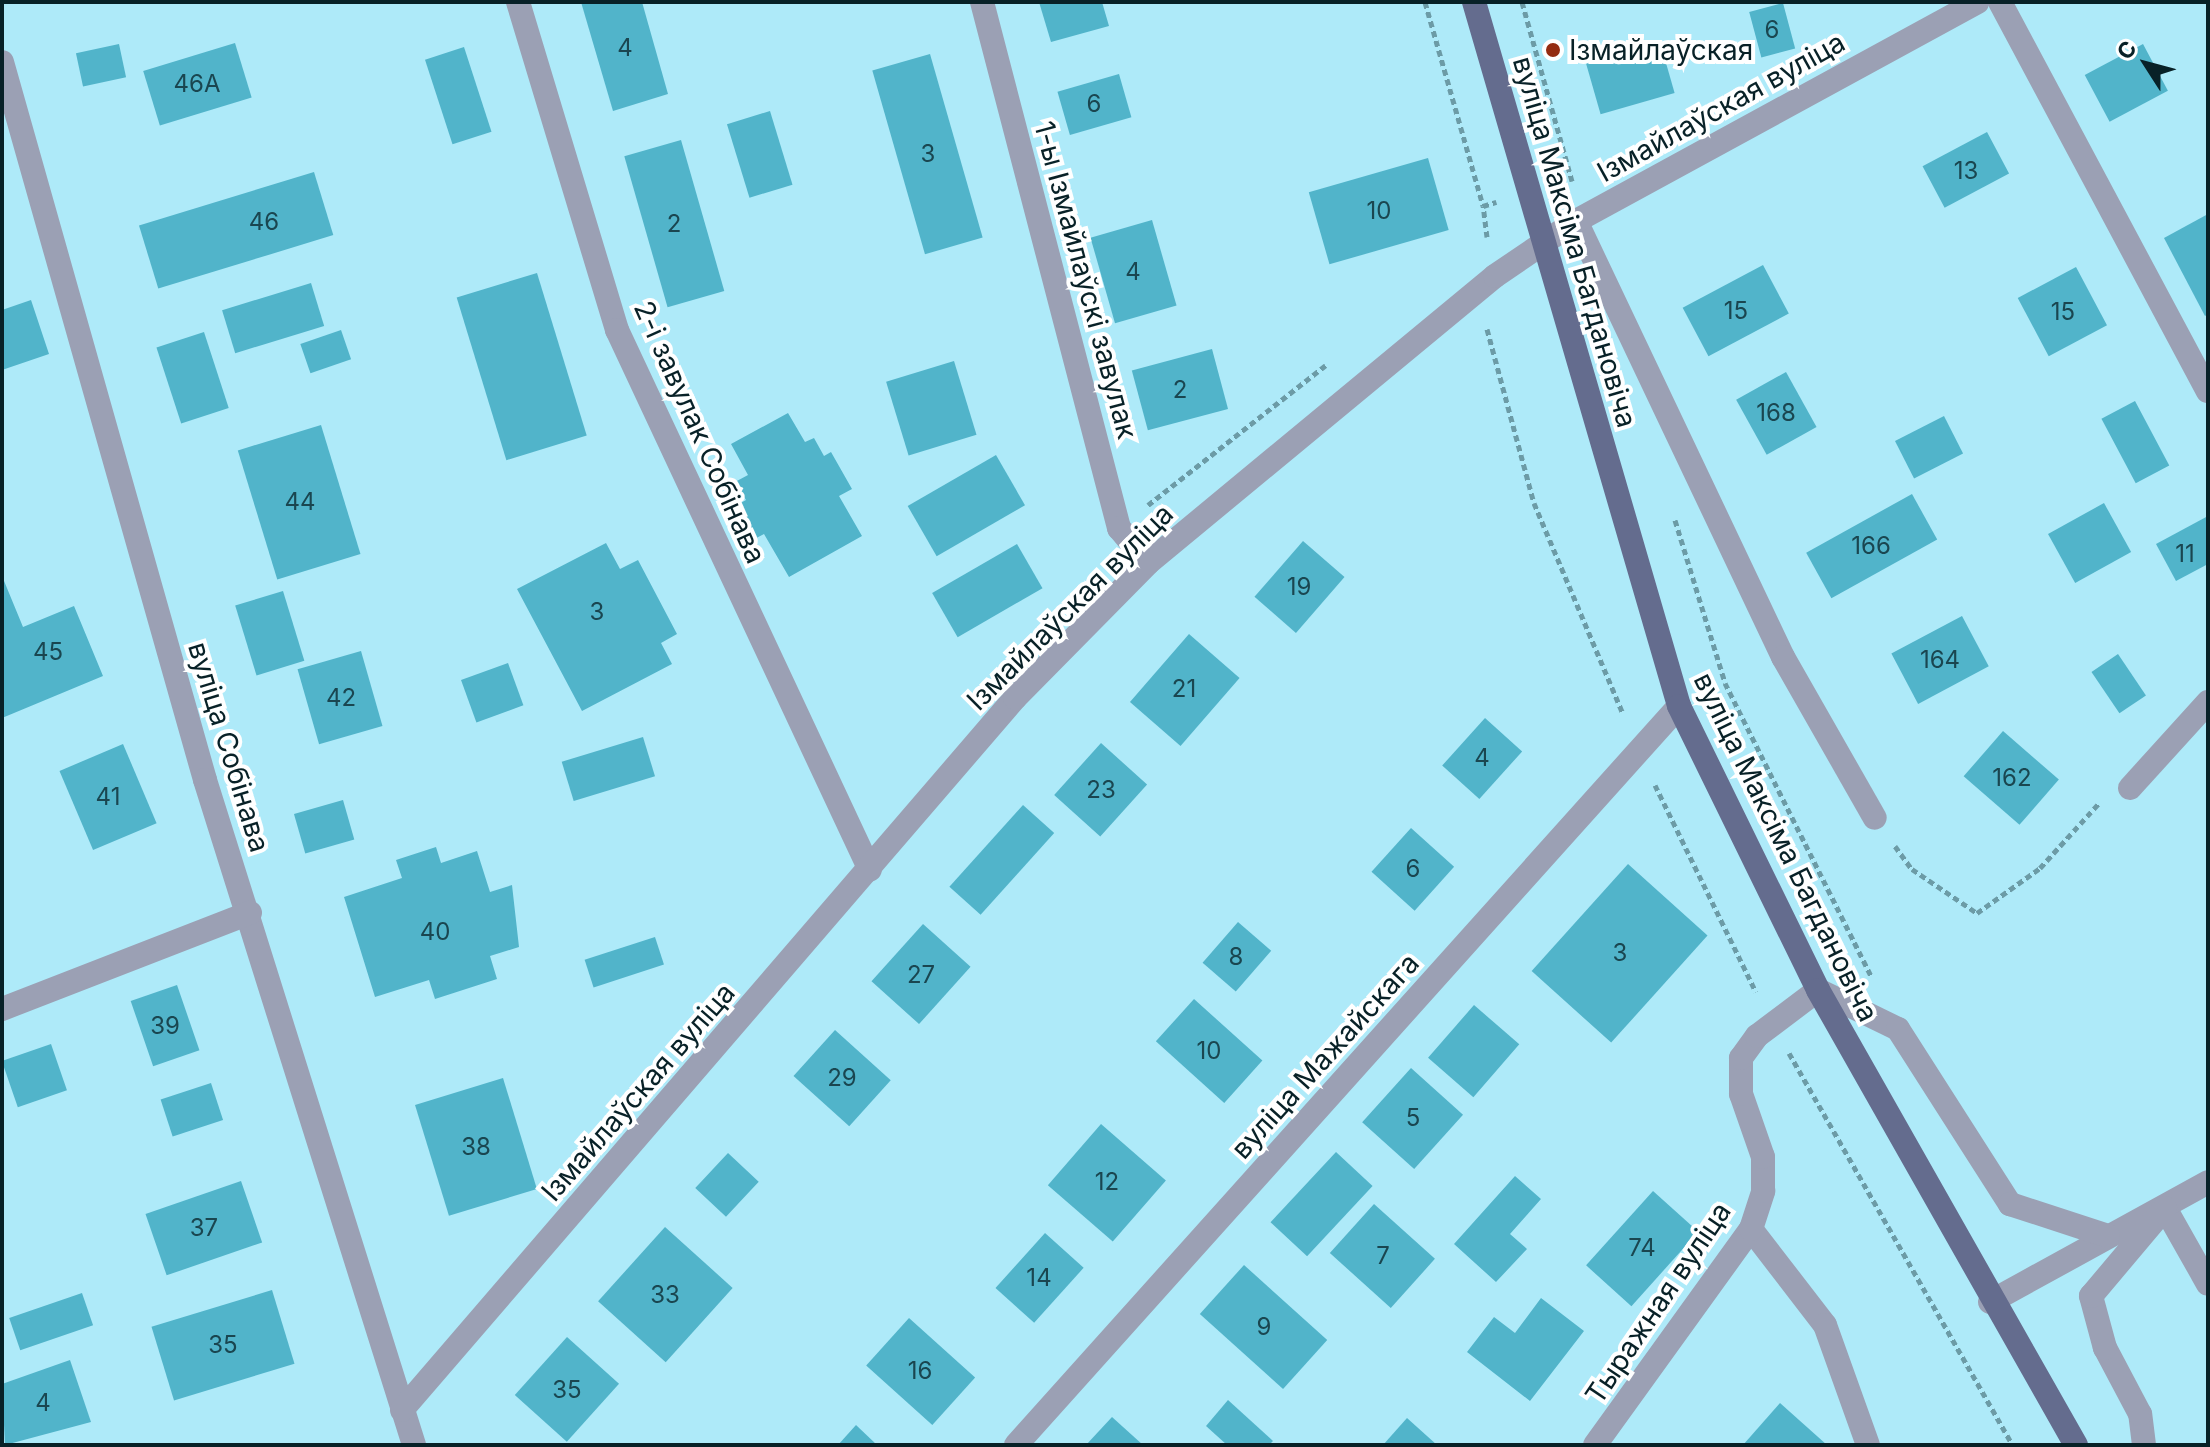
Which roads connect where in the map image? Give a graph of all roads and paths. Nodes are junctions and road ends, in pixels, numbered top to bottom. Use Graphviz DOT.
graph roads {
  1 [pos="518,2"];
  2 [pos="982,2"];
  3 [pos="1425,2"];
  4 [pos="1474,2"];
  5 [pos="1522,2"];
  6 [pos="1977,2"];
  7 [pos="2000,2"];
  8 [pos="2,62"];
  9 [pos="1572,181"];
  10 [pos="1526,193"];
  11 [pos="1483,206"];
  12 [pos="1576,221"];
  13 [pos="1542,244"];
  14 [pos="1476,246"];
  15 [pos="1341,353"];
  16 [pos="2208,391"];
  17 [pos="1670,503"];
  18 [pos="1119,528"];
  19 [pos="1148,563"];
  20 [pos="2208,702"];
  21 [pos="1679,706"];
  22 [pos="2130,788"];
  23 [pos="1875,818"];
  24 [pos="870,870"];
  25 [pos="250,913"];
  26 [pos="1818,990"];
  27 [pos="2,1009"];
  28 [pos="1898,1029"];
  29 [pos="2208,1182"];
  30 [pos="2165,1208"];
  31 [pos="1751,1229"];
  32 [pos="2108,1236"];
  33 [pos="2208,1284"];
  34 [pos="1990,1302"];
  35 [pos="402,1410"];
  36 [pos="1602,1442"];
  37 [pos="414,1445"];
  38 [pos="1016,1445"];
  39 [pos="1868,1445"];
  40 [pos="2076,1445"];
  41 [pos="2144,1445"];
  1 -- 24 [label="street, 2-і завулак Собінава"];
  2 -- 18 [label="street, 1-ы Ізмайлаўскі завулак"];
  3 -- 11 [label="path"];
  4 -- 10 [label="main road, вуліца Максіма Багдановіча"];
  5 -- 9 [label="path"];
  6 -- 12 [label="street, Ізмайлаўская вуліца"];
  7 -- 16 [label="street"];
  8 -- 25 [label="street, вуліца Собінава"];
  10 -- 11 [label="path"];
  10 -- 13 [label="main road, вуліца Максіма Багдановіча"];
  11 -- 14 [label="path"];
  12 -- 13 [label="street, Ізмайлаўская вуліца"];
  12 -- 23 [label="street"];
  13 -- 19 [label="street, Ізмайлаўская вуліца"];
  13 -- 21 [label="main road, вуліца Максіма Багдановіча"];
  15 -- 18 [label="path"];
  17 -- 28 [label="path"];
  18 -- 19 [label="street, 1-ы Ізмайлаўскі завулак"];
  19 -- 24 [label="street, Ізмайлаўская вуліца"];
  20 -- 22 [label="street"];
  21 -- 26 [label="main road, вуліца Максіма Багдановіча"];
  21 -- 38 [label="street, вуліца Мажайскага"];
  22 -- 23 [label="path"];
  24 -- 35 [label="street, Ізмайлаўская вуліца"];
  25 -- 27 [label="street"];
  25 -- 35 [label="street, вуліца Собінава"];
  26 -- 28 [label="street"];
  26 -- 31 [label="street, Тыражная вуліца"];
  26 -- 34 [label="main road, вуліца Максіма Багдановіча"];
  28 -- 32 [label="street"];
  29 -- 30 [label="street"];
  30 -- 32 [label="street"];
  30 -- 33 [label="street"];
  30 -- 41 [label="street"];
  31 -- 36 [label="street, Тыражная вуліца"];
  31 -- 39 [label="street"];
  32 -- 34 [label="street"];
  34 -- 40 [label="main road, вуліца Максіма Багдановіча"];
  35 -- 37 [label="street, вуліца Собінава"];
}
